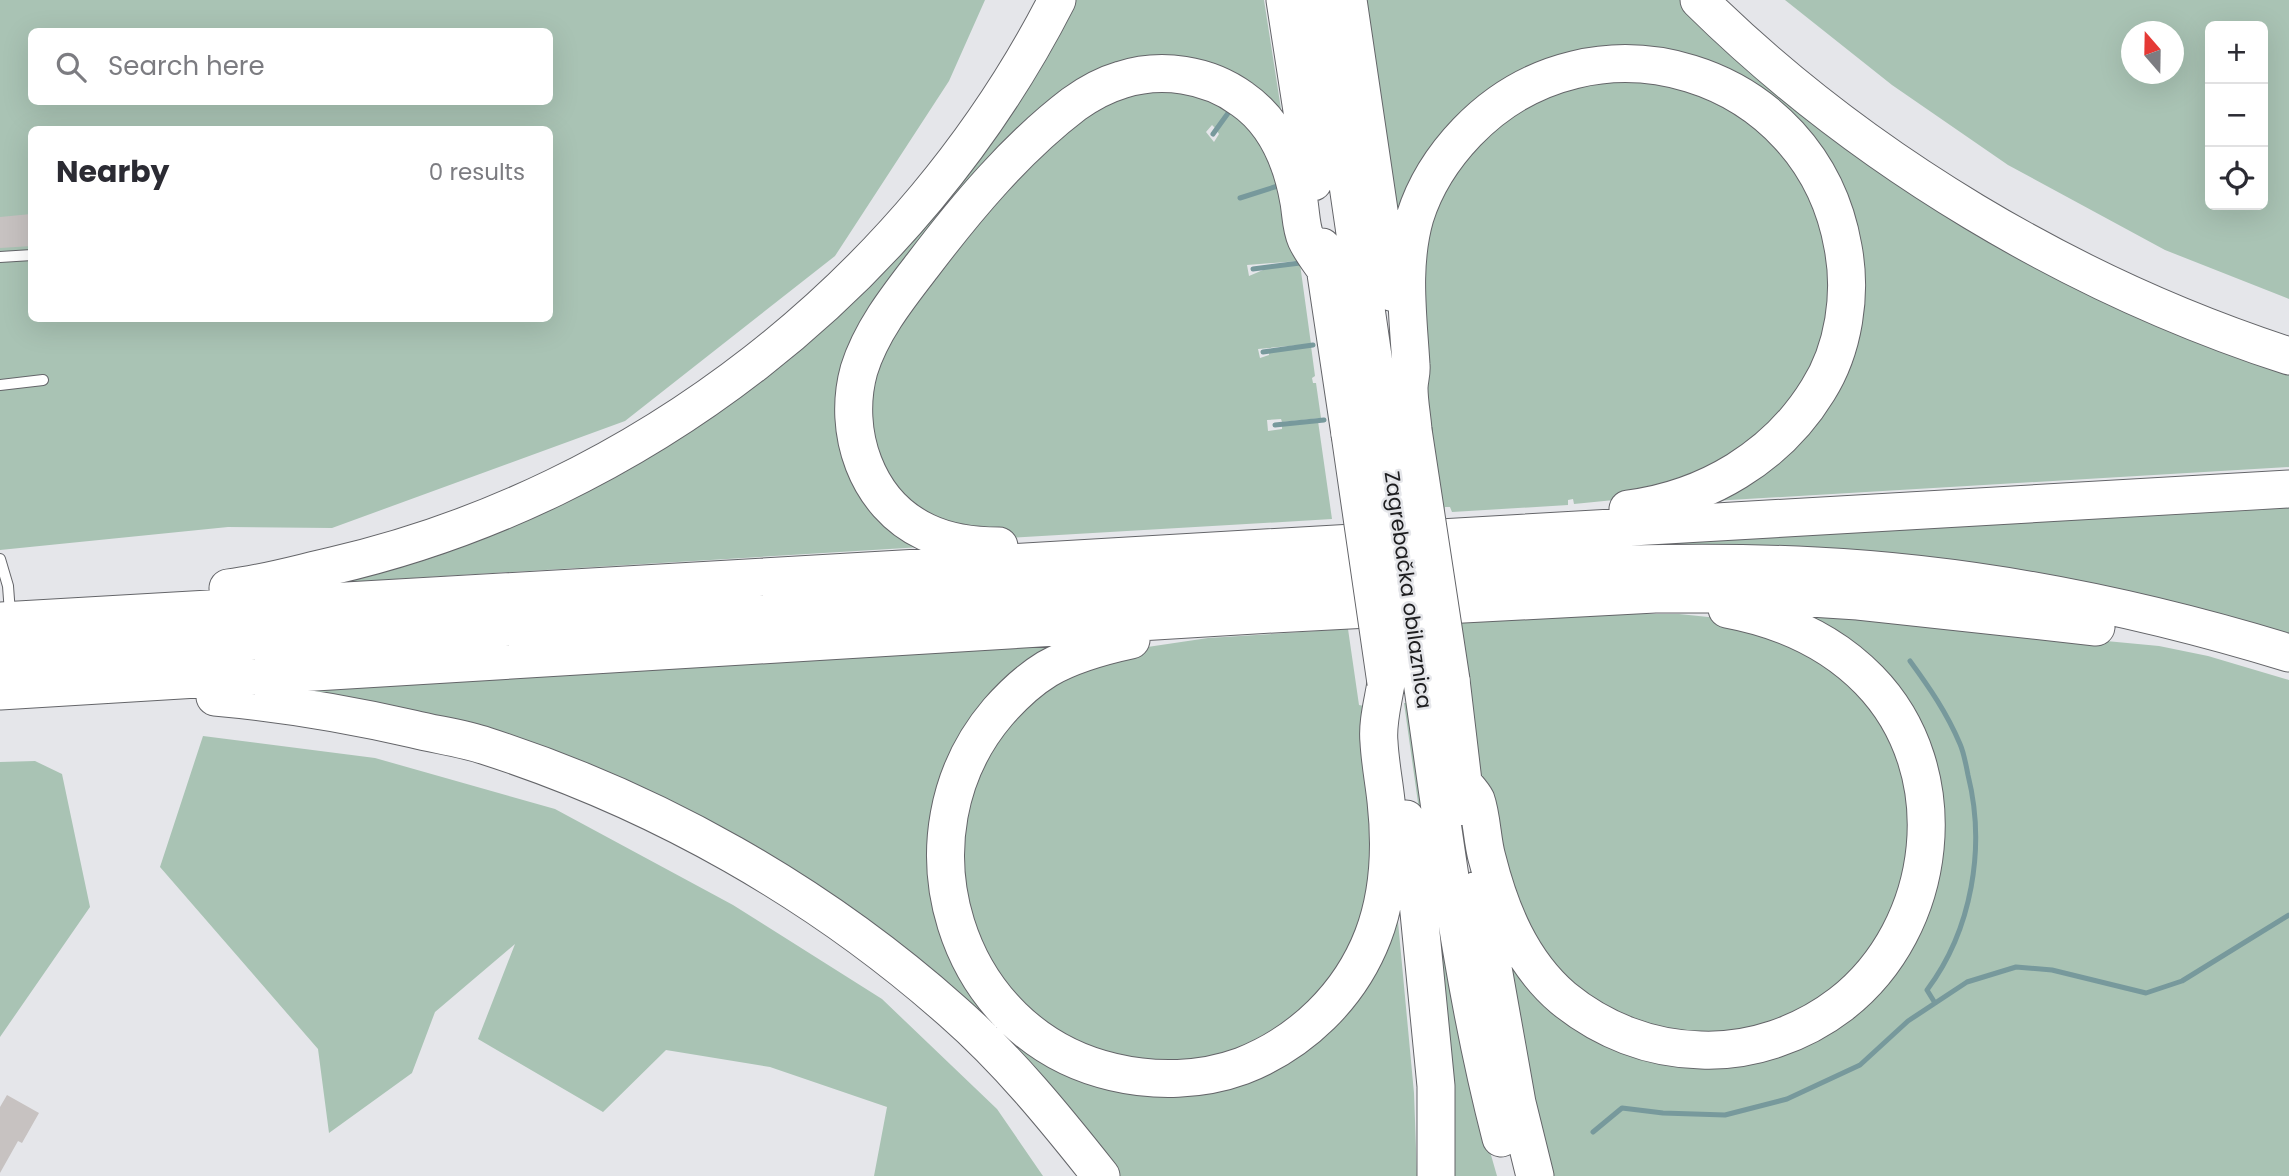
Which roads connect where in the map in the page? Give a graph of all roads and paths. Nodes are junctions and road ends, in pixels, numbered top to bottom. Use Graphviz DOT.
graph roads {
  1 [pos="1057,0"];
  2 [pos="1285,0"];
  3 [pos="1321,0"];
  4 [pos="1348,0"];
  5 [pos="1699,0"];
  6 [pos="28,255"];
  7 [pos="0,257"];
  8 [pos="1326,270"];
  9 [pos="2289,356"];
  10 [pos="43,380"];
  11 [pos="0,385"];
  12 [pos="1409,386"];
  13 [pos="1383,432"];
  14 [pos="2289,489"];
  15 [pos="1446,538"];
  16 [pos="1094,558"];
  17 [pos="0,559"];
  18 [pos="1612,596"];
  19 [pos="1273,614"];
  20 [pos="12,620"];
  21 [pos="2288,652"];
  22 [pos="0,656"];
  23 [pos="1420,682"];
  24 [pos="93,686"];
  25 [pos="0,691"];
  26 [pos="1463,783"];
  27 [pos="1101,1176"];
  28 [pos="1436,1176"];
  29 [pos="1511,1176"];
  30 [pos="1535,1176"];
  1 -- 20 [label="highway"];
  2 -- 8 [label="highway, Zagrebačka obilaznica"];
  3 -- 13 [label="highway, Zagrebačka obilaznica"];
  4 -- 12 [label="highway"];
  5 -- 9 [label="highway"];
  6 -- 7 [label="lane"];
  8 -- 13 [label="highway, Zagrebačka obilaznica"];
  8 -- 16 [label="highway"];
  10 -- 11 [label="lane"];
  12 -- 13 [label="highway"];
  12 -- 15 [label="highway"];
  13 -- 23 [label="highway, Zagrebačka obilaznica, bridge"];
  14 -- 15 [label="highway"];
  15 -- 16 [label="highway"];
  16 -- 20 [label="highway"];
  17 -- 20 [label="lane"];
  18 -- 19 [label="highway"];
  18 -- 21 [label="highway"];
  18 -- 26 [label="highway"];
  19 -- 23 [label="highway"];
  19 -- 24 [label="highway"];
  21 -- 22 [label="highway"];
  23 -- 26 [label="highway"];
  23 -- 28 [label="highway"];
  23 -- 29 [label="highway, Zagrebačka obilaznica"];
  24 -- 25 [label="highway"];
  24 -- 27 [label="highway"];
  26 -- 30 [label="highway"];
}
